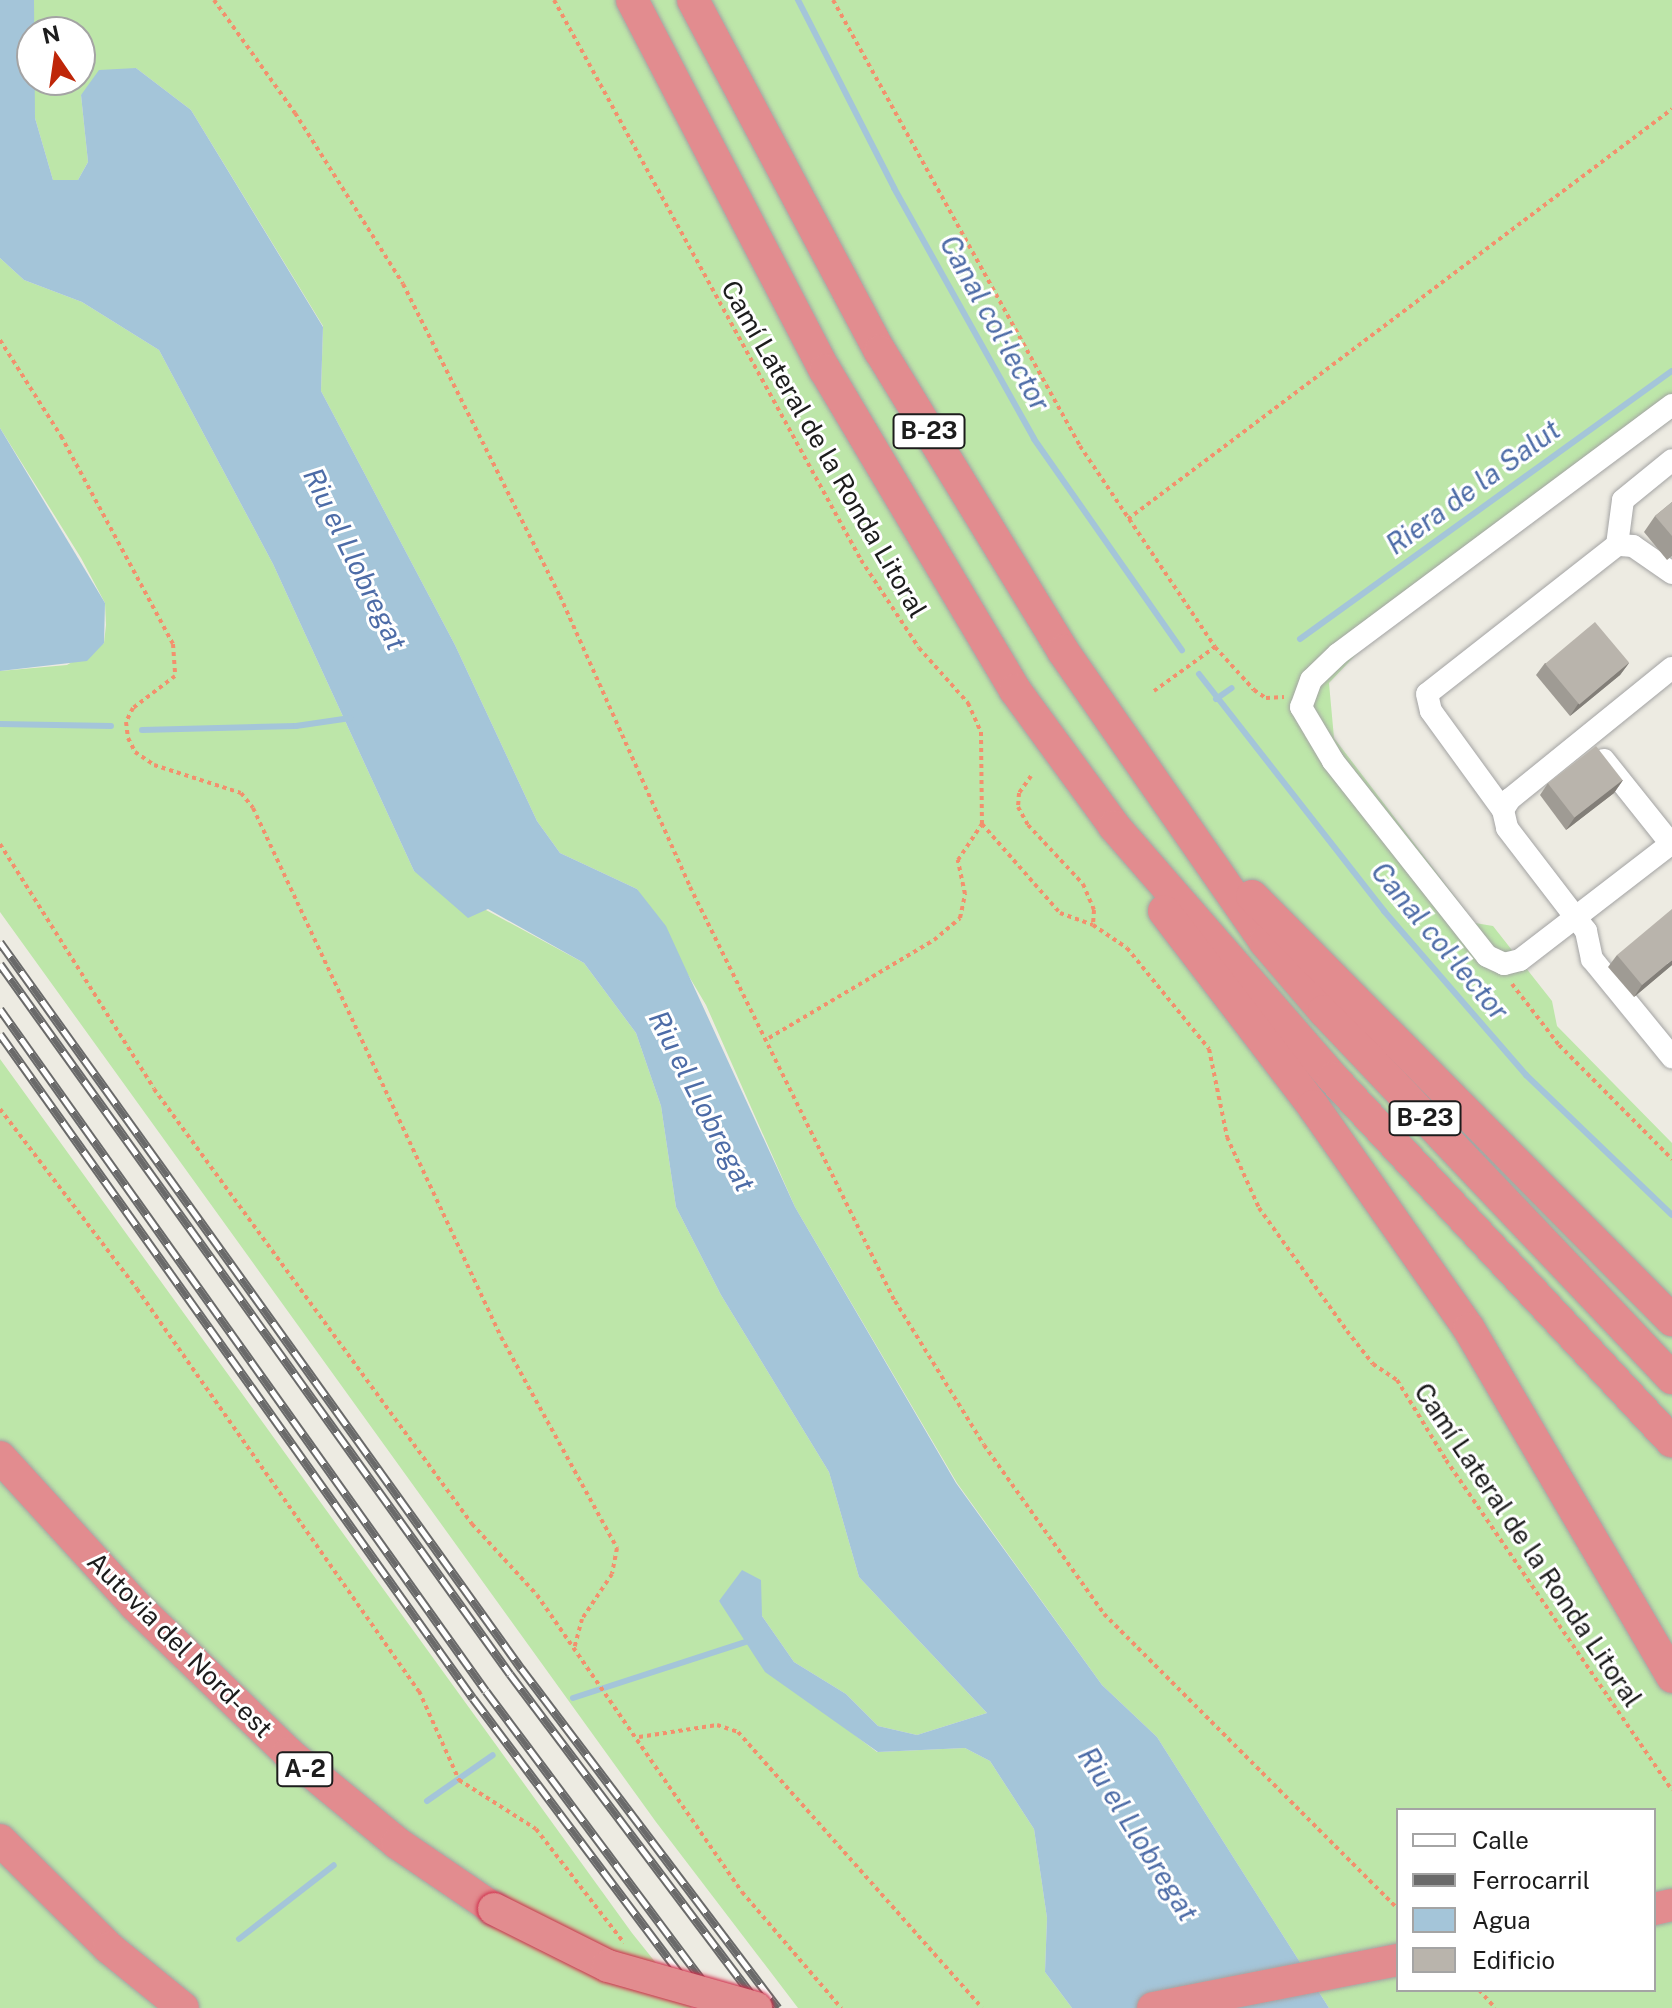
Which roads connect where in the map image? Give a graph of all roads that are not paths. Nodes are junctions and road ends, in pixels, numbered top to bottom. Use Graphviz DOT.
graph roads {
  1 [pos="632,0"];
  2 [pos="693,0"];
  3 [pos="1672,405"];
  4 [pos="1672,460"];
  5 [pos="1617,545"];
  6 [pos="1672,573"];
  7 [pos="1672,668"];
  8 [pos="1586,737"];
  9 [pos="1503,810"];
  10 [pos="1114,826"];
  11 [pos="1197,842"];
  12 [pos="1672,843"];
  13 [pos="1574,918"];
  14 [pos="1672,1057"];
  15 [pos="1672,1320"];
  16 [pos="1672,1378"];
  17 [pos="1672,1442"];
  18 [pos="0,1457"];
  19 [pos="1672,1677"];
  20 [pos="0,1840"];
  21 [pos="1396,1960"];
  22 [pos="183,2008"];
  23 [pos="756,2008"];
  24 [pos="1153,2008"];
  1 -- 10 [label="highway, B-23"];
  2 -- 11 [label="highway, B-23"];
  3 -- 13 [label="lane"];
  4 -- 5 [label="lane"];
  5 -- 6 [label="lane"];
  5 -- 9 [label="lane"];
  7 -- 8 [label="lane"];
  8 -- 9 [label="lane"];
  8 -- 12 [label="lane"];
  9 -- 13 [label="lane"];
  10 -- 17 [label="highway, B-23"];
  10 -- 19 [label="highway"];
  11 -- 15 [label="highway"];
  11 -- 16 [label="highway, B-23"];
  12 -- 13 [label="lane"];
  13 -- 14 [label="lane"];
  18 -- 23 [label="highway, Autovia del Nord-est / A-2, bridge"];
  20 -- 22 [label="highway"];
  21 -- 24 [label="highway"];
}
